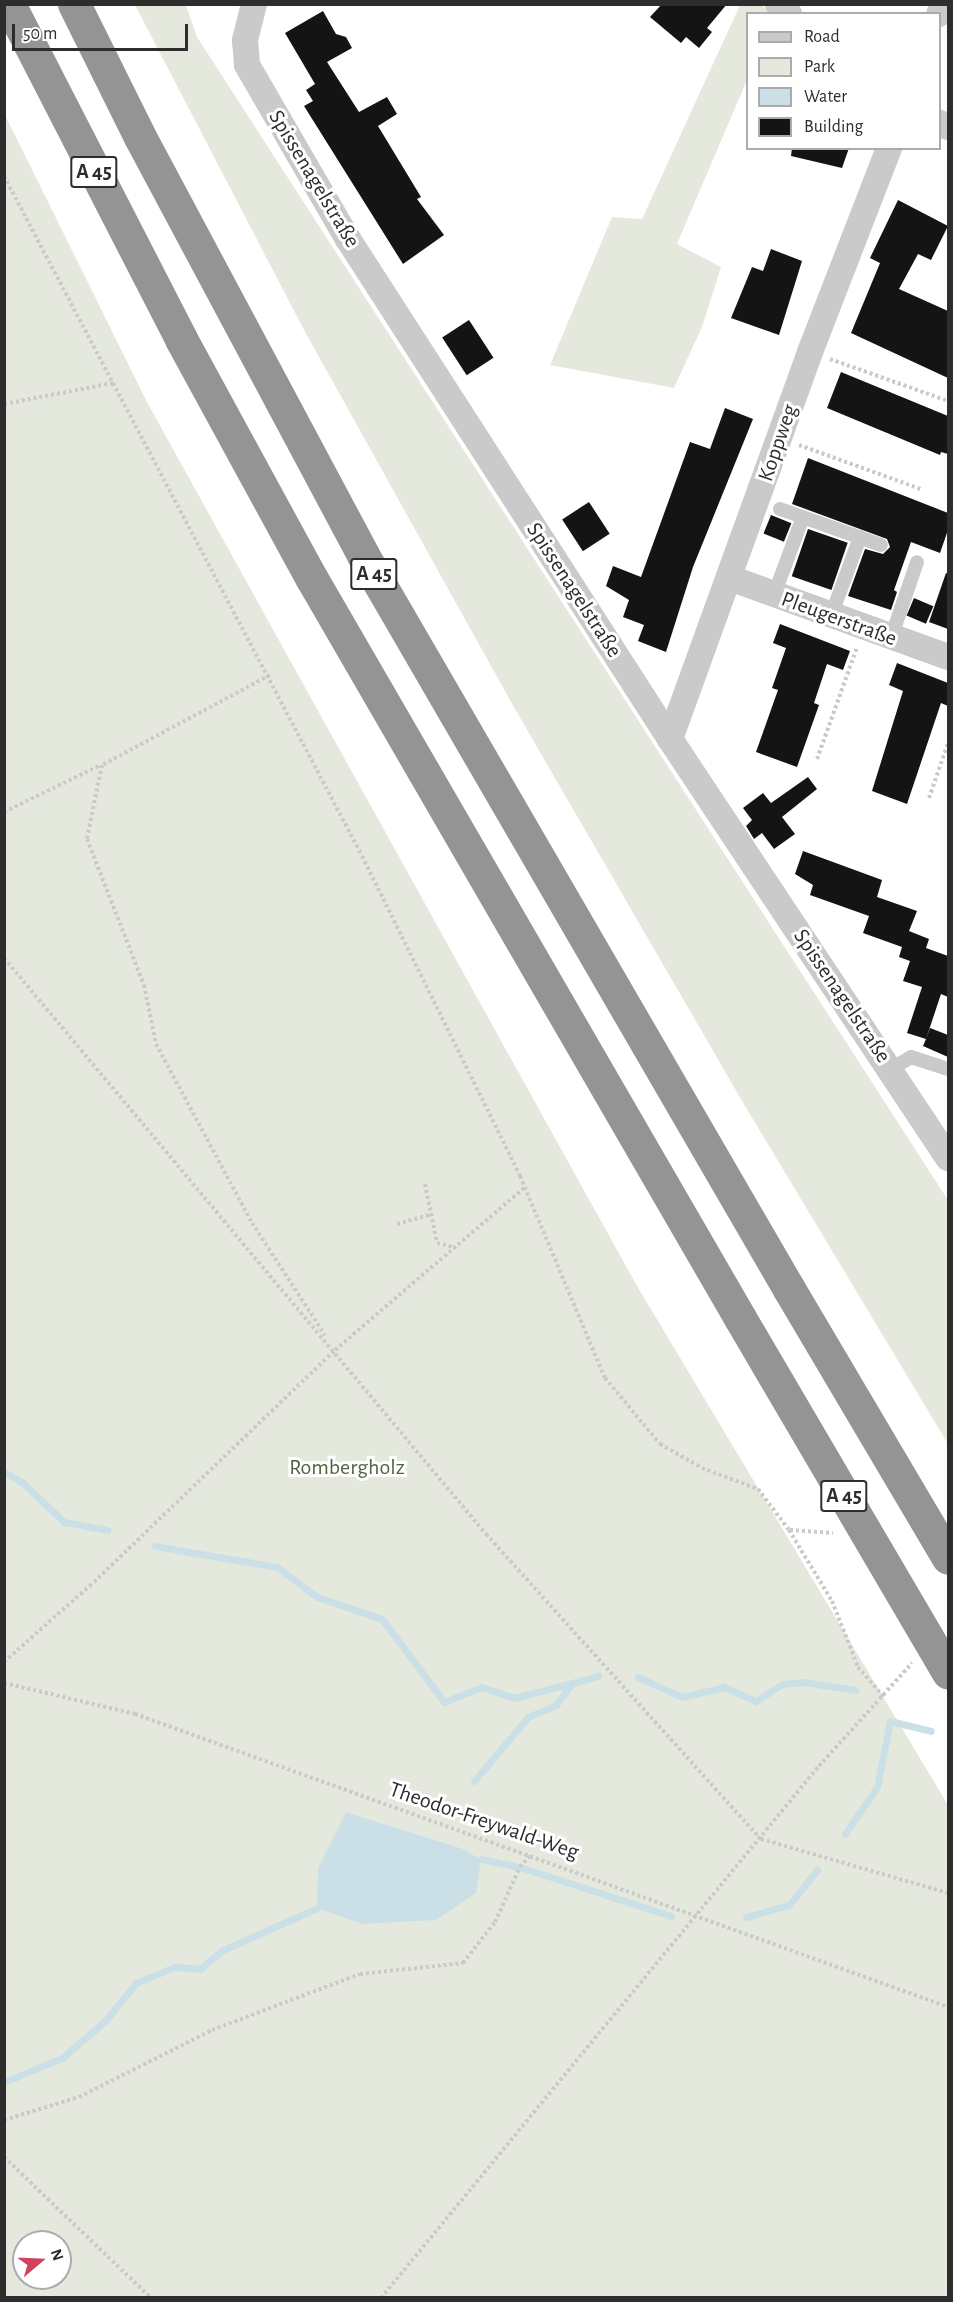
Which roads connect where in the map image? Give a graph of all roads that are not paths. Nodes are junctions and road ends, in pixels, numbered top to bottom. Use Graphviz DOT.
graph roads {
  1 [pos="9,4"];
  2 [pos="74,4"];
  3 [pos="254,4"];
  4 [pos="888,150"];
  5 [pos="780,509"];
  6 [pos="802,517"];
  7 [pos="860,537"];
  8 [pos="881,544"];
  9 [pos="917,562"];
  10 [pos="730,578"];
  11 [pos="774,595"];
  12 [pos="831,616"];
  13 [pos="891,638"];
  14 [pos="948,657"];
  15 [pos="670,739"];
  16 [pos="891,1069"];
  17 [pos="948,1069"];
  18 [pos="948,1158"];
  19 [pos="948,1558"];
  20 [pos="948,1673"];
  1 -- 20 [label="highway, A 45, bridge"];
  2 -- 19 [label="highway, A 45, bridge"];
  3 -- 15 [label="street, Spissenagelstraße"];
  4 -- 10 [label="street, Koppweg"];
  5 -- 6 [label="lane"];
  6 -- 7 [label="lane"];
  6 -- 11 [label="lane"];
  7 -- 8 [label="lane"];
  7 -- 12 [label="lane"];
  9 -- 13 [label="lane"];
  10 -- 11 [label="street, Pleugerstraße"];
  10 -- 15 [label="street, Koppweg"];
  11 -- 12 [label="street, Pleugerstraße"];
  12 -- 13 [label="street, Pleugerstraße"];
  13 -- 14 [label="street, Pleugerstraße"];
  15 -- 16 [label="street, Spissenagelstraße"];
  16 -- 17 [label="lane"];
  16 -- 18 [label="street, Spissenagelstraße"];
}
